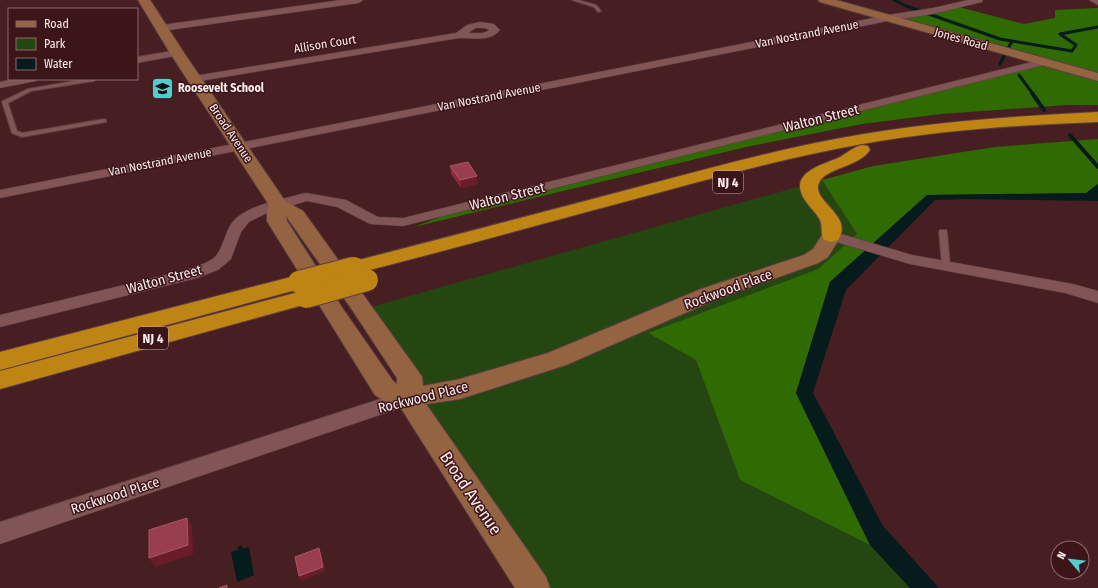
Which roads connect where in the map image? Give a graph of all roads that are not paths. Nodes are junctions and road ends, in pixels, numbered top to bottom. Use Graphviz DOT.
graph roads {
  1 [pos="144,0"];
  2 [pos="360,0"];
  3 [pos="574,0"];
  4 [pos="824,0"];
  5 [pos="979,0"];
  6 [pos="1093,0"];
  7 [pos="965,1"];
  8 [pos="1098,2"];
  9 [pos="599,11"];
  10 [pos="888,18"];
  11 [pos="162,28"];
  12 [pos="459,35"];
  13 [pos="177,53"];
  14 [pos="138,60"];
  15 [pos="1044,62"];
  16 [pos="1098,76"];
  17 [pos="27,80"];
  18 [pos="88,80"];
  19 [pos="194,80"];
  20 [pos="0,85"];
  21 [pos="1098,117"];
  22 [pos="104,121"];
  23 [pos="1098,125"];
  24 [pos="239,146"];
  25 [pos="862,150"];
  26 [pos="0,194"];
  27 [pos="278,205"];
  28 [pos="943,232"];
  29 [pos="840,238"];
  30 [pos="946,265"];
  31 [pos="360,274"];
  32 [pos="302,290"];
  33 [pos="1098,297"];
  34 [pos="0,321"];
  35 [pos="0,361"];
  36 [pos="0,380"];
  37 [pos="408,398"];
  38 [pos="0,533"];
  39 [pos="534,588"];
  1 -- 11 [label="street, Broad Avenue"];
  2 -- 11 [label="street"];
  3 -- 9 [label="lane"];
  4 -- 10 [label="street, Jones Road"];
  5 -- 7 [label="street, Van Nostrand Avenue"];
  6 -- 8 [label="street"];
  7 -- 10 [label="street, Van Nostrand Avenue"];
  10 -- 15 [label="street, Jones Road"];
  10 -- 24 [label="street, Van Nostrand Avenue"];
  11 -- 13 [label="street, Broad Avenue"];
  12 -- 19 [label="street, Allison Court"];
  13 -- 14 [label="street"];
  13 -- 19 [label="street, Broad Avenue"];
  15 -- 16 [label="street, Jones Road"];
  15 -- 27 [label="street, Walton Street"];
  17 -- 20 [label="street"];
  18 -- 22 [label="lane"];
  19 -- 24 [label="street, Broad Avenue"];
  21 -- 31 [label="highway, NJ 4"];
  23 -- 25 [label="highway, NJ 4"];
  24 -- 26 [label="street, Van Nostrand Avenue"];
  24 -- 27 [label="street, Broad Avenue"];
  25 -- 29 [label="highway"];
  25 -- 31 [label="highway, NJ 4"];
  27 -- 34 [label="street, Walton Street"];
  27 -- 37 [label="street"];
  28 -- 30 [label="lane"];
  29 -- 30 [label="street"];
  29 -- 37 [label="street, Rockwood Place"];
  30 -- 33 [label="street"];
  31 -- 32 [label="highway, NJ 4, bridge"];
  32 -- 35 [label="highway, NJ 4"];
  32 -- 36 [label="highway, NJ 4"];
  37 -- 38 [label="street, Rockwood Place"];
  37 -- 39 [label="street, Broad Avenue"];
}
